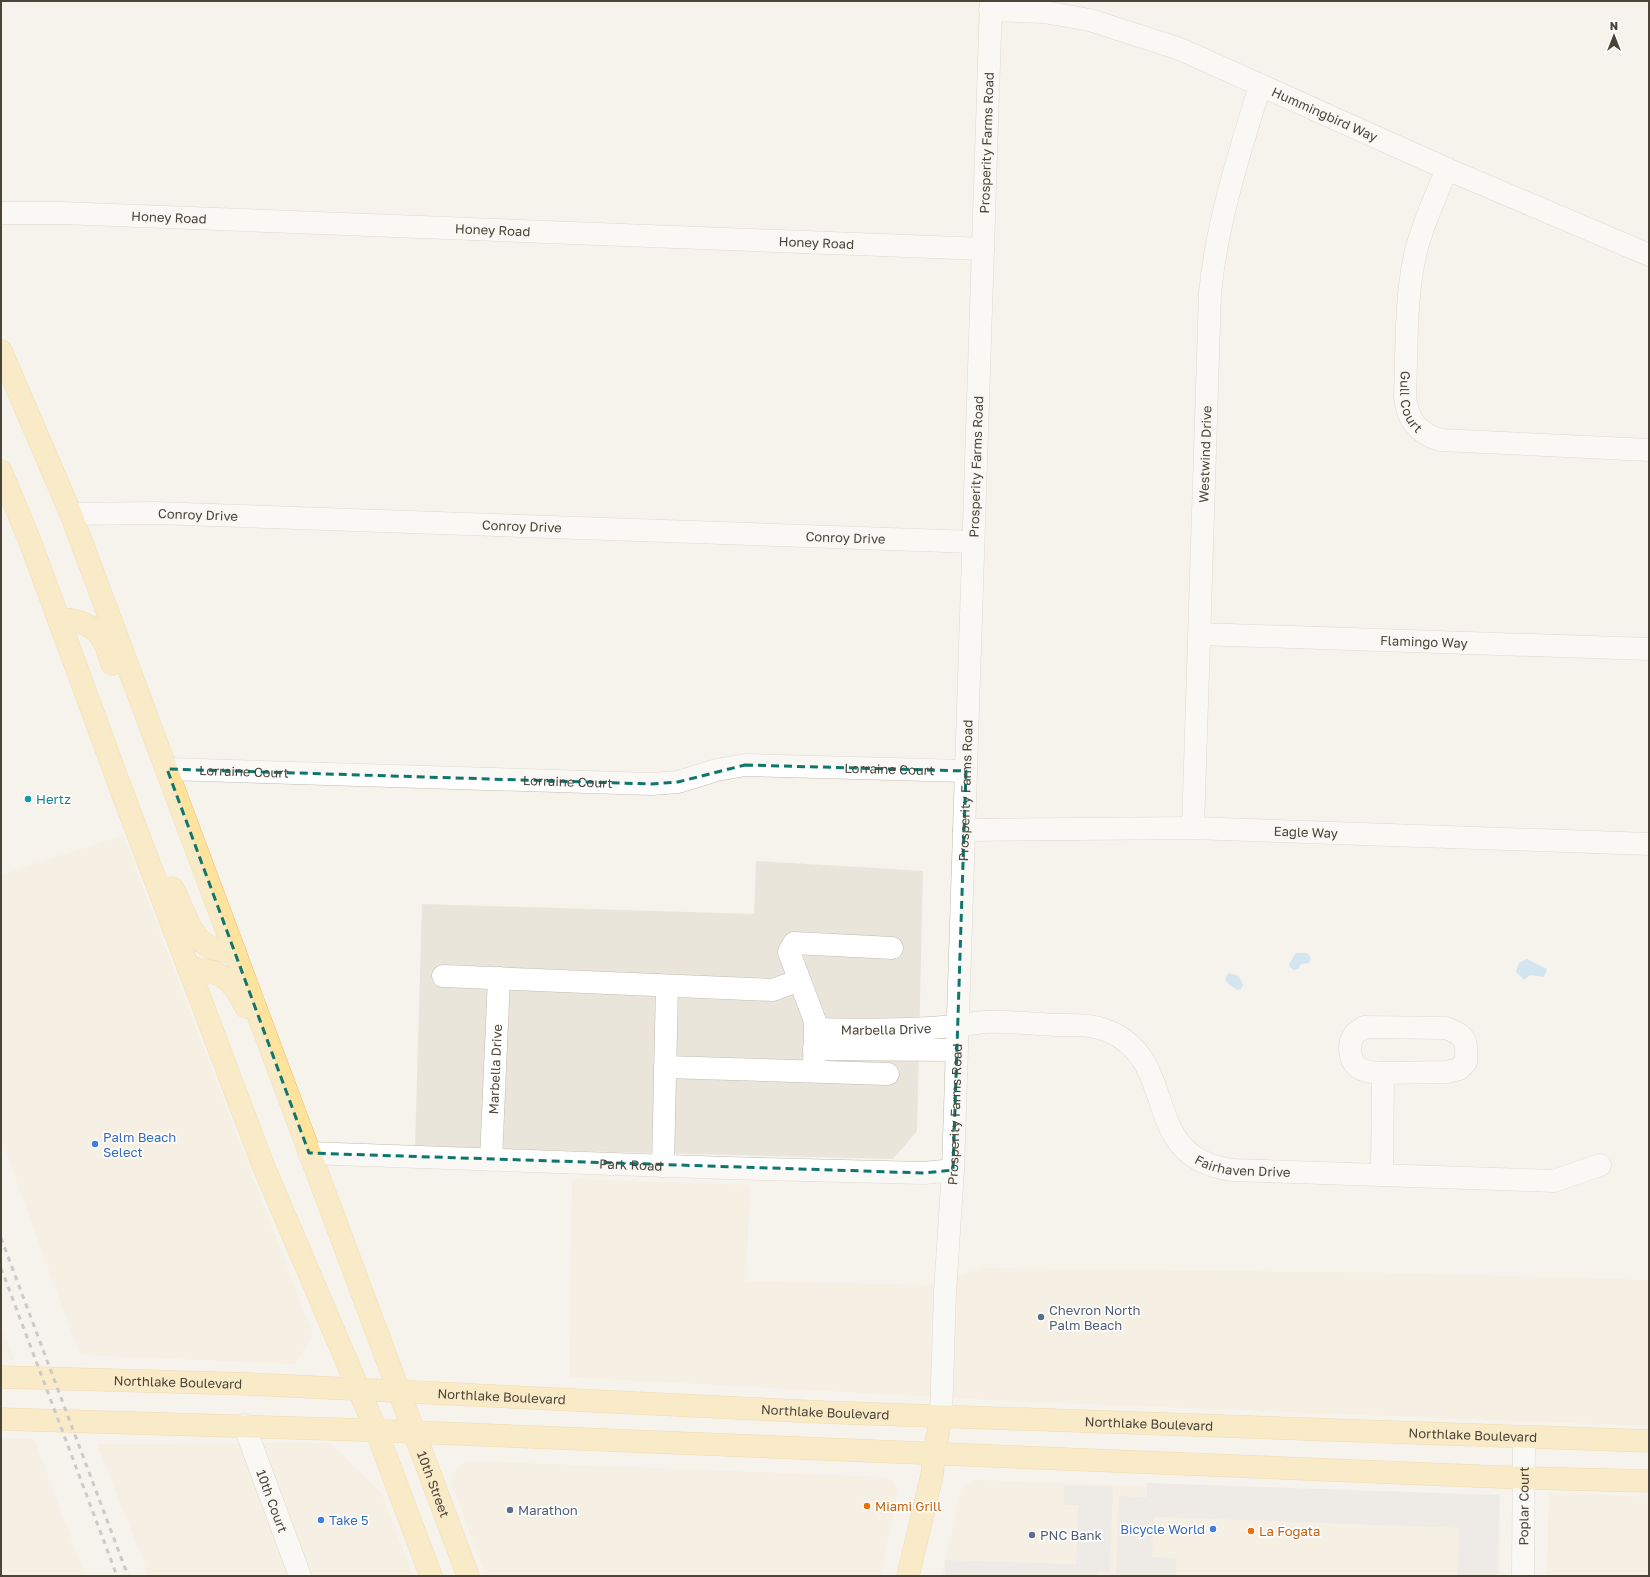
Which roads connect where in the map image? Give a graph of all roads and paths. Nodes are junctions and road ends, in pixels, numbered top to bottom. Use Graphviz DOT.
graph roads {
  1 [pos="990,6"];
  2 [pos="1260,86"];
  3 [pos="1447,169"];
  4 [pos="1,213"];
  5 [pos="983,249"];
  6 [pos="1649,255"];
  7 [pos="1,351"];
  8 [pos="1649,450"];
  9 [pos="1,471"];
  10 [pos="71,514"];
  11 [pos="973,542"];
  12 [pos="59,620"];
  13 [pos="1200,634"];
  14 [pos="1649,649"];
  15 [pos="966,771"];
  16 [pos="171,779"];
  17 [pos="1193,828"];
  18 [pos="964,830"];
  19 [pos="1649,844"];
  20 [pos="143,846"];
  21 [pos="892,948"];
  22 [pos="235,952"];
  23 [pos="188,967"];
  24 [pos="443,976"];
  25 [pos="499,978"];
  26 [pos="800,980"];
  27 [pos="667,986"];
  28 [pos="958,1025"];
  29 [pos="815,1039"];
  30 [pos="956,1050"];
  31 [pos="665,1067"];
  32 [pos="814,1071"];
  33 [pos="279,1072"];
  34 [pos="1383,1073"];
  35 [pos="888,1074"];
  36 [pos="309,1153"];
  37 [pos="490,1160"];
  38 [pos="1600,1165"];
  39 [pos="663,1166"];
  40 [pos="953,1170"];
  41 [pos="1382,1175"];
  42 [pos="1,1377"];
  43 [pos="359,1390"];
  44 [pos="399,1392"];
  45 [pos="941,1417"];
  46 [pos="1,1419"];
  47 [pos="244,1425"];
  48 [pos="376,1430"];
  49 [pos="415,1432"];
  50 [pos="1524,1437"];
  51 [pos="1649,1441"];
  52 [pos="934,1454"];
  53 [pos="1524,1478"];
  54 [pos="1649,1481"];
  55 [pos="300,1576"];
  56 [pos="431,1576"];
  57 [pos="468,1576"];
  58 [pos="908,1576"];
  59 [pos="1523,1576"];
  1 -- 2 [label="street, Hummingbird Way"];
  1 -- 5 [label="street, Prosperity Farms Road"];
  2 -- 3 [label="street, Hummingbird Way"];
  2 -- 13 [label="street, Westwind Drive"];
  3 -- 6 [label="street, Hummingbird Way"];
  3 -- 8 [label="street, Gull Court"];
  4 -- 5 [label="street, Honey Road"];
  5 -- 11 [label="street, Prosperity Farms Road"];
  7 -- 10 [label="main road"];
  9 -- 12 [label="main road"];
  10 -- 11 [label="street, Conroy Drive"];
  10 -- 16 [label="main road"];
  11 -- 15 [label="street, Prosperity Farms Road"];
  12 -- 16 [label="main road"];
  12 -- 20 [label="main road"];
  13 -- 14 [label="street, Flamingo Way"];
  13 -- 17 [label="street, Westwind Drive"];
  15 -- 16 [label="street, Lorraine Court"];
  15 -- 18 [label="street, Prosperity Farms Road"];
  16 -- 22 [label="main road"];
  17 -- 18 [label="street, Eagle Way"];
  17 -- 19 [label="street, Eagle Way"];
  18 -- 28 [label="street, Prosperity Farms Road"];
  20 -- 22 [label="main road"];
  20 -- 23 [label="main road"];
  21 -- 26 [label="street"];
  22 -- 33 [label="main road"];
  23 -- 33 [label="main road"];
  23 -- 43 [label="main road"];
  24 -- 25 [label="street"];
  25 -- 27 [label="street"];
  25 -- 37 [label="street, Marbella Drive"];
  26 -- 27 [label="street"];
  26 -- 29 [label="street"];
  27 -- 31 [label="street"];
  28 -- 29 [label="street, Marbella Drive"];
  28 -- 30 [label="street, Prosperity Farms Road"];
  28 -- 41 [label="street, Fairhaven Drive"];
  29 -- 30 [label="street, Marbella Drive"];
  29 -- 32 [label="street"];
  30 -- 40 [label="street, Prosperity Farms Road"];
  31 -- 32 [label="street"];
  31 -- 39 [label="street"];
  32 -- 35 [label="street"];
  33 -- 36 [label="main road, 10th Street"];
  34 -- 34 [label="street"];
  34 -- 41 [label="street"];
  36 -- 37 [label="street, Park Road"];
  36 -- 44 [label="main road, 10th Street"];
  37 -- 39 [label="street, Park Road"];
  38 -- 41 [label="street, Fairhaven Drive"];
  39 -- 40 [label="street, Park Road"];
  40 -- 45 [label="street, Prosperity Farms Road"];
  42 -- 43 [label="main road, Northlake Boulevard"];
  43 -- 44 [label="main road, Northlake Boulevard"];
  43 -- 48 [label="main road"];
  44 -- 45 [label="main road, Northlake Boulevard"];
  44 -- 49 [label="main road, 10th Street"];
  45 -- 50 [label="main road, Northlake Boulevard"];
  45 -- 52 [label="main road, Prosperity Farms Road"];
  46 -- 47 [label="main road"];
  47 -- 48 [label="main road"];
  47 -- 55 [label="street, 10th Court"];
  48 -- 49 [label="main road"];
  48 -- 56 [label="main road"];
  49 -- 52 [label="main road"];
  49 -- 57 [label="main road, 10th Street"];
  50 -- 51 [label="main road, Northlake Boulevard"];
  50 -- 53 [label="street, Poplar Court"];
  52 -- 53 [label="main road"];
  52 -- 58 [label="main road, Prosperity Farms Road"];
  53 -- 54 [label="main road"];
  53 -- 59 [label="street, Poplar Court"];
}
